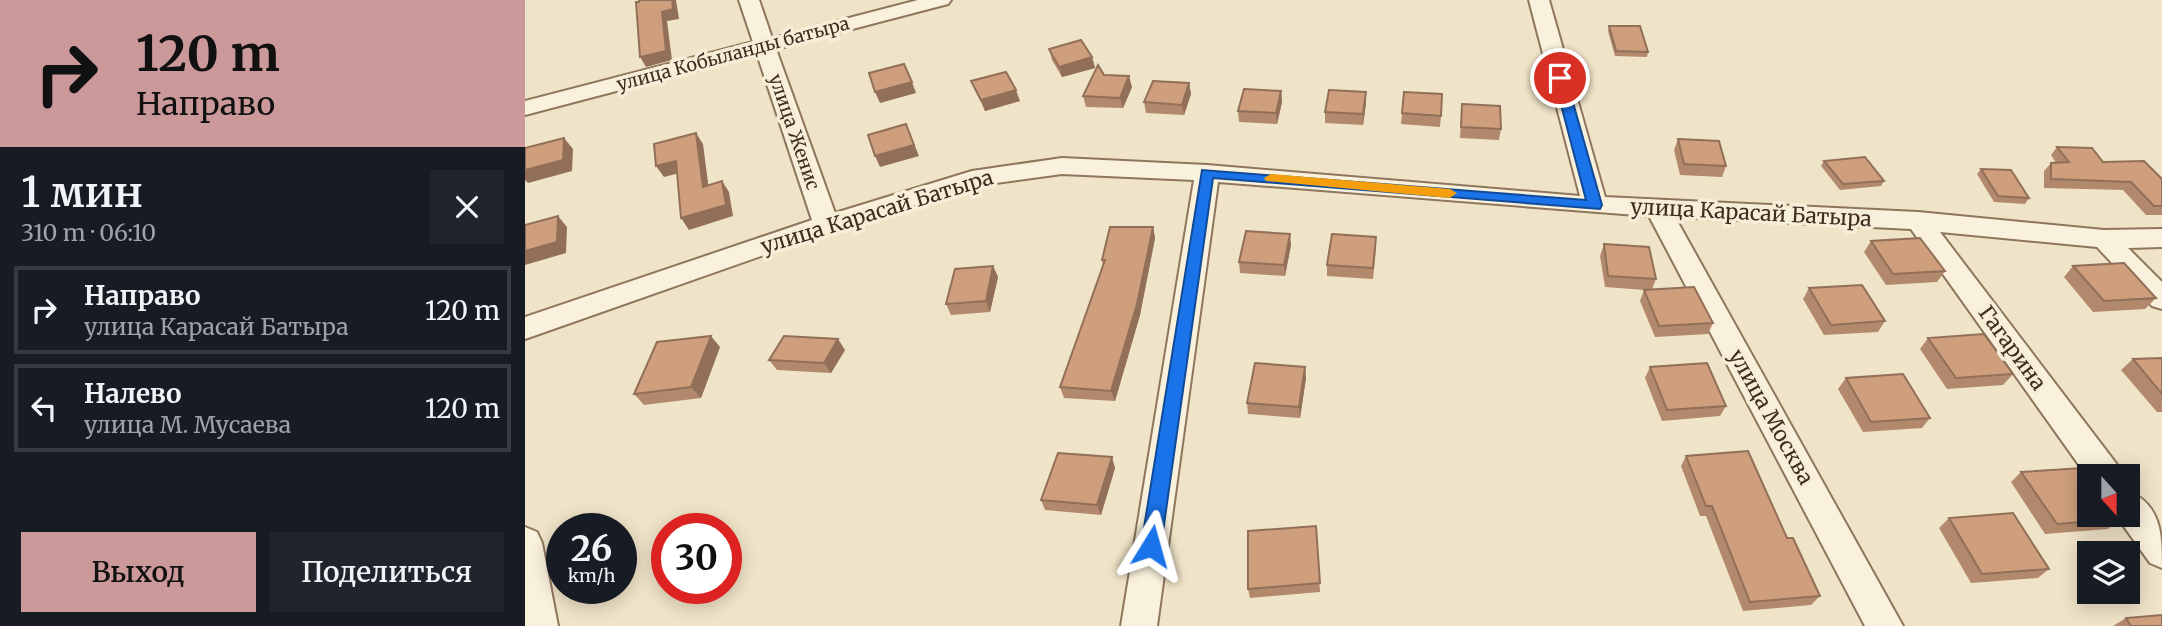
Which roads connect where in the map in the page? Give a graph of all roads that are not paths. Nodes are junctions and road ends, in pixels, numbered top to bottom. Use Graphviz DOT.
graph roads {
  1 [pos="749,0"];
  2 [pos="941,0"];
  3 [pos="1532,0"];
  4 [pos="764,45"];
  5 [pos="525,108"];
  6 [pos="1207,173"];
  7 [pos="1595,205"];
  8 [pos="1657,207"];
  9 [pos="1919,221"];
  10 [pos="826,224"];
  11 [pos="2104,239"];
  12 [pos="2162,239"];
  13 [pos="2162,299"];
  14 [pos="525,328"];
  15 [pos="2097,464"];
  16 [pos="2140,522"];
  17 [pos="525,543"];
  18 [pos="2162,552"];
  19 [pos="540,626"];
  20 [pos="1139,626"];
  21 [pos="1885,626"];
  1 -- 4 [label="street, улица Женис"];
  2 -- 4 [label="street, улица Кобыланды батыра"];
  3 -- 7 [label="street"];
  4 -- 5 [label="street, улица Кобыланды батыра"];
  4 -- 10 [label="street, улица Женис"];
  6 -- 7 [label="street, улица Карасай Батыра"];
  6 -- 10 [label="street, улица Карасай Батыра"];
  6 -- 20 [label="street"];
  7 -- 8 [label="street, улица Карасай Батыра"];
  8 -- 9 [label="street, улица Карасай Батыра"];
  8 -- 21 [label="street, улица Москва"];
  9 -- 11 [label="street, улица Карасай Батыра"];
  9 -- 15 [label="street, Гагарина"];
  10 -- 14 [label="street, улица Карасай Батыра"];
  11 -- 12 [label="street, улица Карасай Батыра"];
  11 -- 13 [label="street"];
  16 -- 18 [label="street"];
  17 -- 19 [label="street"];
}
